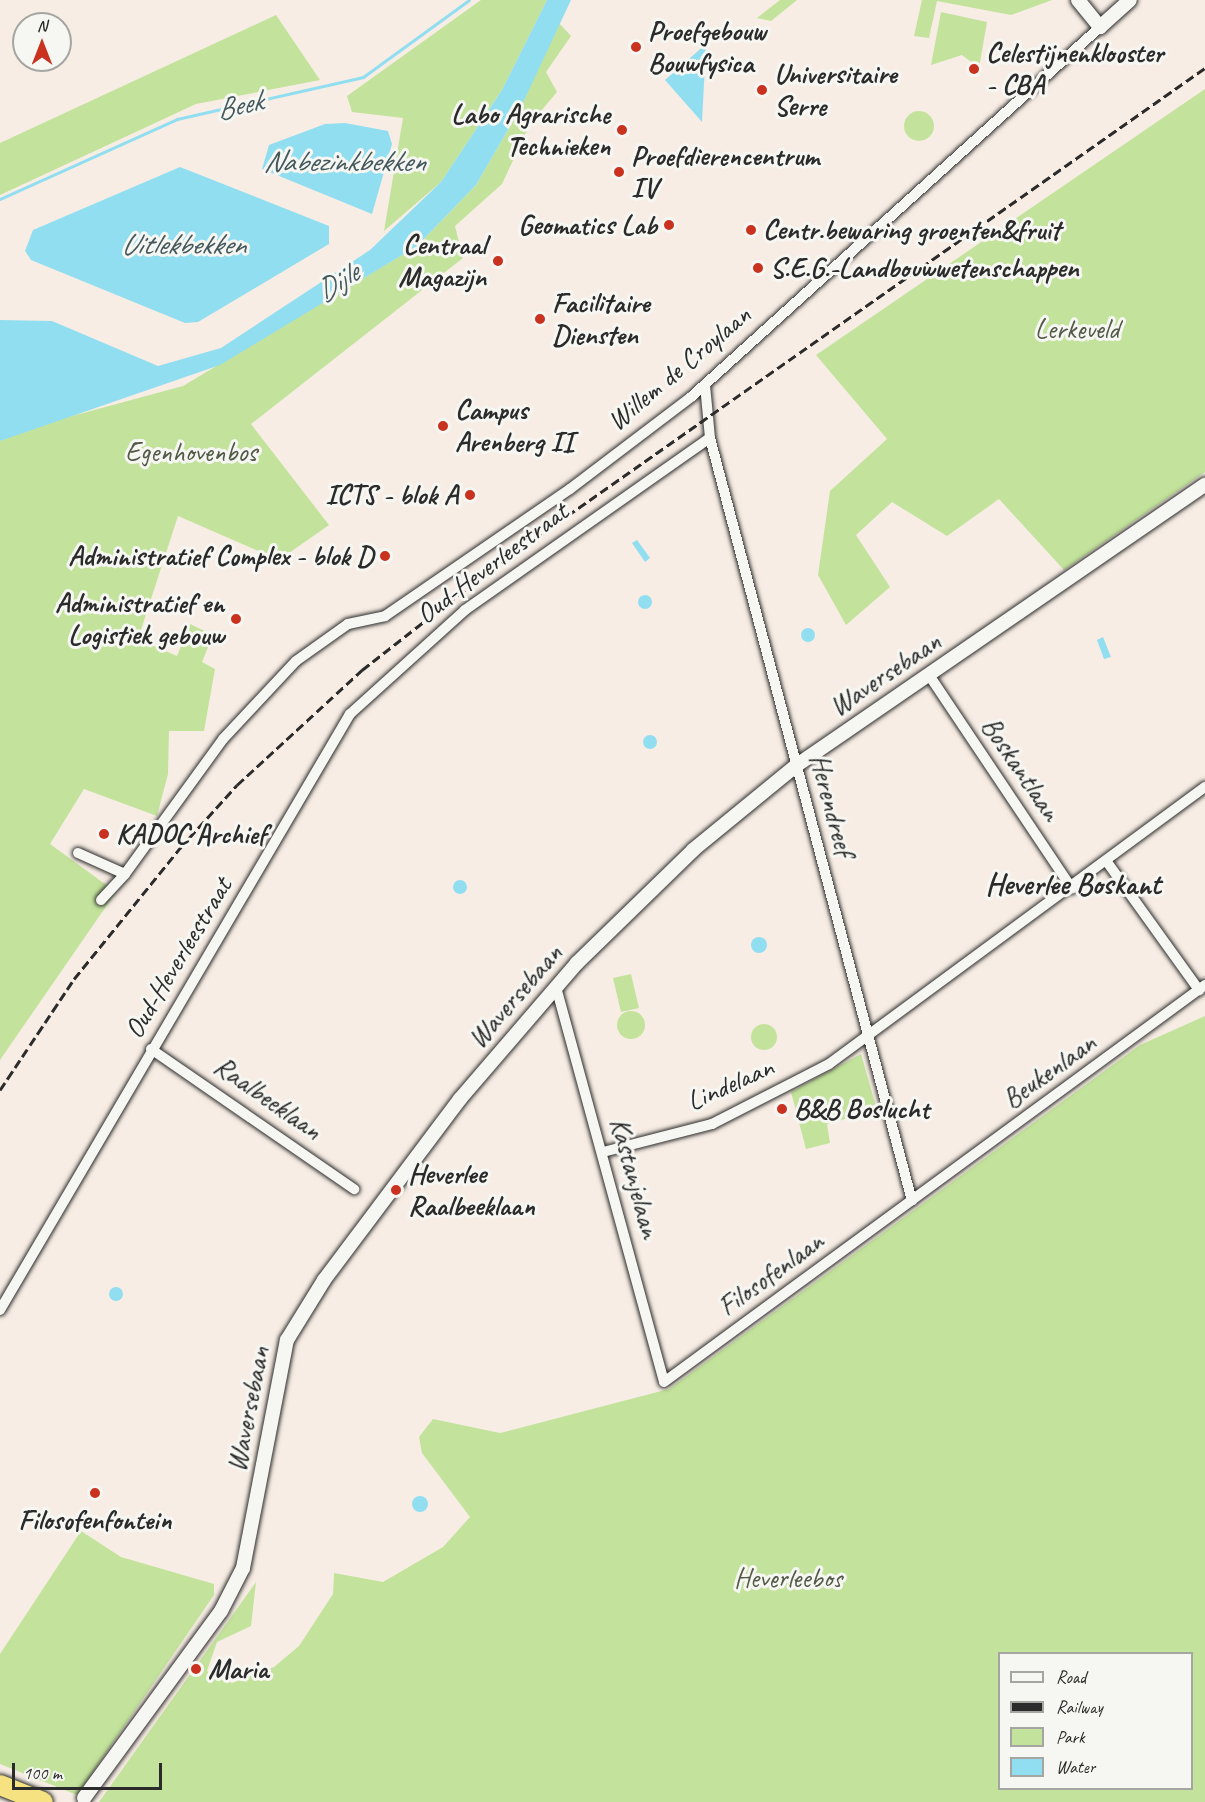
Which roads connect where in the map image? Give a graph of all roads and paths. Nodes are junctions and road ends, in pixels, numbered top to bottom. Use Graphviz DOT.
graph roads {
  1 [pos="1078,0"];
  2 [pos="1130,0"];
  3 [pos="1100,27"];
  4 [pos="705,385"];
  5 [pos="710,438"];
  6 [pos="1205,485"];
  7 [pos="929,675"];
  8 [pos="797,765"];
  9 [pos="1205,787"];
  10 [pos="78,852"];
  11 [pos="1107,862"];
  12 [pos="125,874"];
  13 [pos="1072,890"];
  14 [pos="102,900"];
  15 [pos="556,987"];
  16 [pos="1202,988"];
  17 [pos="868,1039"];
  18 [pos="151,1049"];
  19 [pos="603,1152"];
  20 [pos="354,1189"];
  21 [pos="913,1200"];
  22 [pos="0,1310"];
  23 [pos="664,1383"];
  24 [pos="0,1785"];
  25 [pos="87,1799"];
  26 [pos="43,1802"];
  1 -- 3 [label="street"];
  2 -- 3 [label="street, Willem de Croylaan"];
  3 -- 4 [label="street, Willem de Croylaan"];
  4 -- 5 [label="street, Herendreef"];
  4 -- 12 [label="street, Willem de Croylaan"];
  5 -- 8 [label="street, Herendreef"];
  5 -- 18 [label="street, Oud-Heverleestraat"];
  6 -- 7 [label="street, Waversebaan"];
  7 -- 8 [label="street, Waversebaan"];
  7 -- 13 [label="street, Boskantlaan"];
  8 -- 15 [label="street, Waversebaan"];
  8 -- 17 [label="street, Herendreef"];
  9 -- 11 [label="street, Lindelaan"];
  10 -- 12 [label="street"];
  11 -- 13 [label="street, Lindelaan"];
  11 -- 16 [label="street"];
  12 -- 14 [label="street, Willem de Croylaan"];
  13 -- 17 [label="street, Lindelaan"];
  15 -- 19 [label="street, Kastanjelaan"];
  15 -- 25 [label="street, Waversebaan"];
  16 -- 21 [label="street, Beukenlaan"];
  17 -- 19 [label="street, Lindelaan"];
  17 -- 21 [label="street, Herendreef"];
  18 -- 20 [label="street, Raalbeeklaan"];
  18 -- 22 [label="street, Oud-Heverleestraat"];
  19 -- 23 [label="street, Kastanjelaan"];
  21 -- 23 [label="street, Filosofenlaan"];
  24 -- 26 [label="highway"];
}
